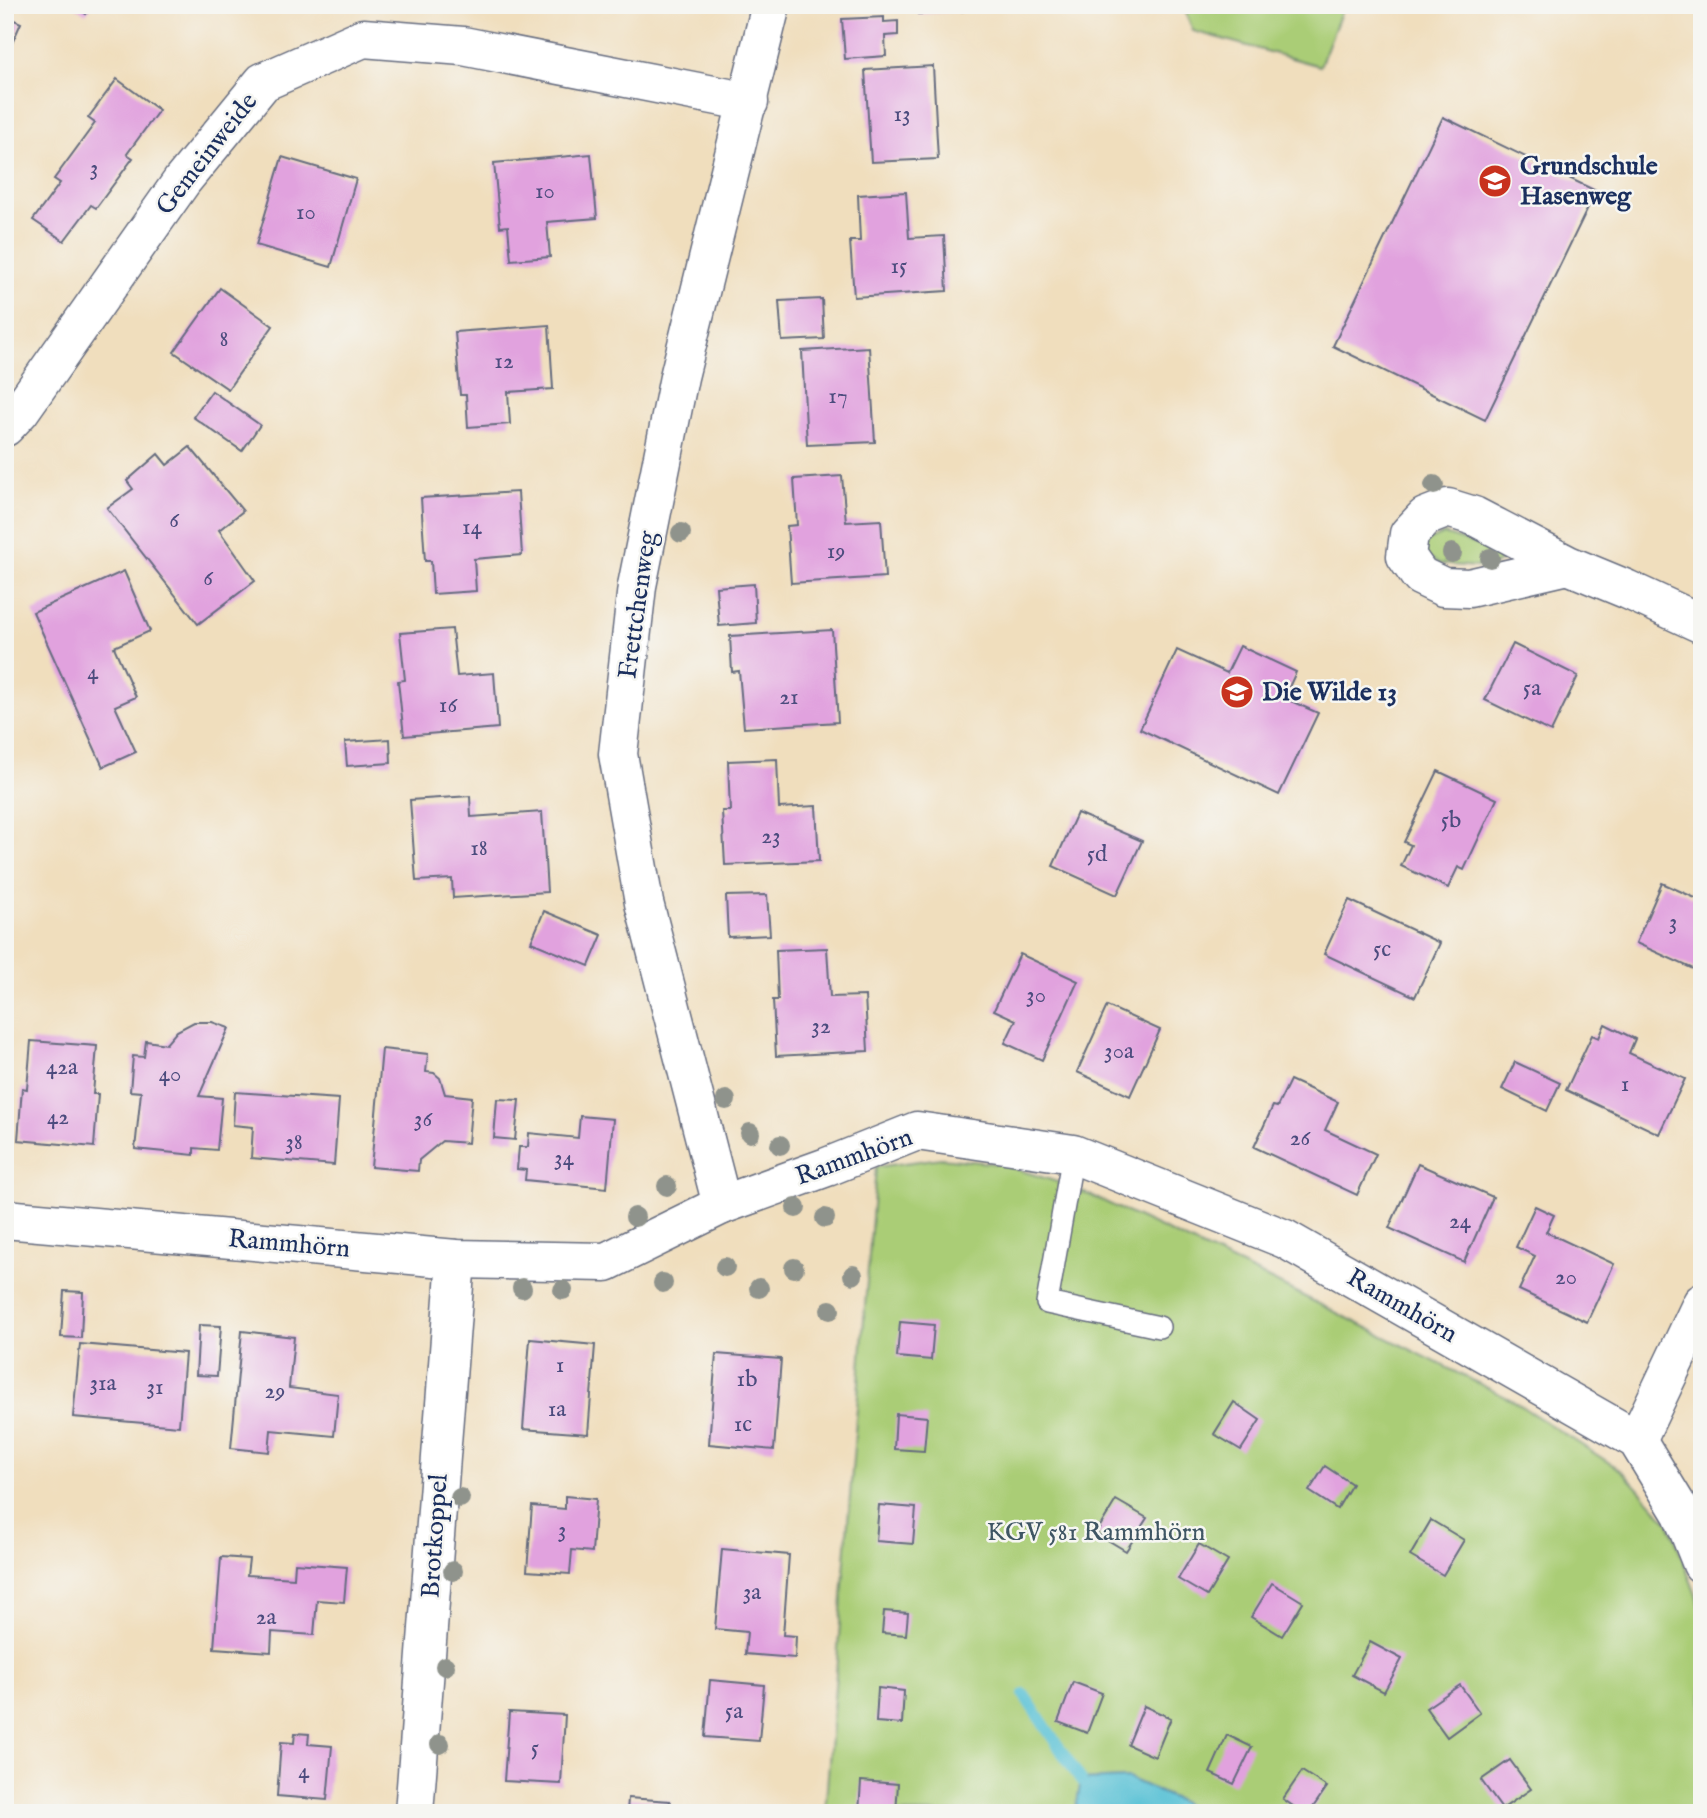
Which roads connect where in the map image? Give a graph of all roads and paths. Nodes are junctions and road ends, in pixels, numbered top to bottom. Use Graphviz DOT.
graph roads {
  1 [pos="771,5"];
  2 [pos="749,102"];
  3 [pos="5,427"];
  4 [pos="1568,565"];
  5 [pos="1702,624"];
  6 [pos="1073,1154"];
  7 [pos="722,1205"];
  8 [pos="5,1219"];
  9 [pos="456,1259"];
  10 [pos="1702,1303"];
  11 [pos="1159,1327"];
  12 [pos="1637,1440"];
  13 [pos="1702,1564"];
  14 [pos="414,1813"];
  1 -- 2 [label="street, Frettchenweg"];
  2 -- 3 [label="street, Gemeinweide"];
  2 -- 7 [label="street, Frettchenweg"];
  4 -- 5 [label="street"];
  6 -- 7 [label="street, Rammhörn"];
  6 -- 11 [label="lane"];
  6 -- 12 [label="street, Rammhörn"];
  7 -- 9 [label="street, Rammhörn"];
  8 -- 9 [label="street, Rammhörn"];
  9 -- 14 [label="street, Brotkoppel"];
  10 -- 12 [label="street"];
  12 -- 13 [label="street, Rammhörn"];
}
